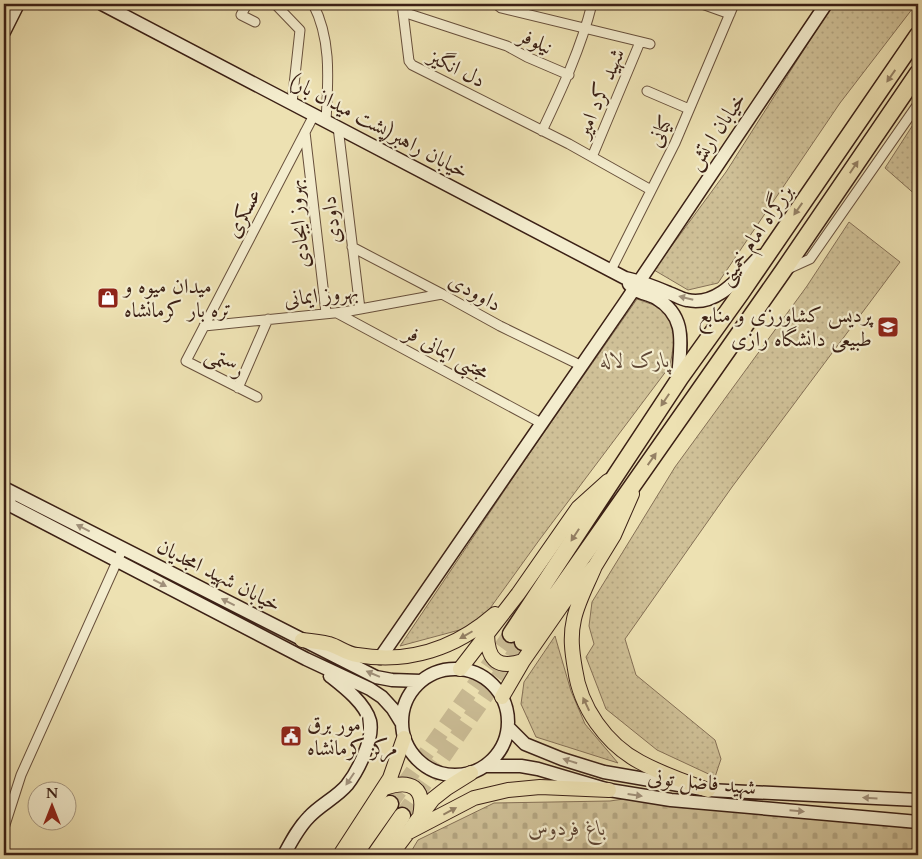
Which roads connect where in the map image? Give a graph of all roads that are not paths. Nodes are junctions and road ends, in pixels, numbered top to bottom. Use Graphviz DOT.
graph roads {
  1 [pos="18,4"];
  2 [pos="102,4"];
  3 [pos="247,4"];
  4 [pos="275,4"];
  5 [pos="313,4"];
  6 [pos="496,4"];
  7 [pos="592,4"];
  8 [pos="702,4"];
  9 [pos="734,4"];
  10 [pos="826,4"];
  11 [pos="119,8"];
  12 [pos="402,8"];
  13 [pos="730,14"];
  14 [pos="255,22"];
  15 [pos="586,29"];
  16 [pos="4,32"];
  17 [pos="918,36"];
  18 [pos="640,42"];
  19 [pos="650,44"];
  20 [pos="918,73"];
  21 [pos="569,75"];
  22 [pos="647,91"];
  23 [pos="292,104"];
  24 [pos="918,104"];
  25 [pos="690,109"];
  26 [pos="320,118"];
  27 [pos="338,127"];
  28 [pos="542,131"];
  29 [pos="305,132"];
  30 [pos="592,157"];
  31 [pos="651,190"];
  32 [pos="780,236"];
  33 [pos="352,248"];
  34 [pos="611,270"];
  35 [pos="783,271"];
  36 [pos="636,285"];
  37 [pos="442,294"];
  38 [pos="360,309"];
  39 [pos="336,312"];
  40 [pos="326,313"];
  41 [pos="268,319"];
  42 [pos="204,326"];
  43 [pos="582,366"];
  44 [pos="678,381"];
  45 [pos="238,388"];
  46 [pos="257,397"];
  47 [pos="541,423"];
  48 [pos="614,475"];
  49 [pos="639,477"];
  50 [pos="7,500"];
  51 [pos="123,548"];
  52 [pos="117,561"];
  53 [pos="595,566"];
  54 [pos="518,594"];
  55 [pos="487,635"];
  56 [pos="302,640"];
  57 [pos="380,658"];
  58 [pos="306,659"];
  59 [pos="523,661"];
  60 [pos="460,669"];
  61 [pos="421,681"];
  62 [pos="502,697"];
  63 [pos="401,722"];
  64 [pos="508,727"];
  65 [pos="404,738"];
  66 [pos="537,749"];
  67 [pos="485,766"];
  68 [pos="532,768"];
  69 [pos="471,773"];
  70 [pos="384,788"];
  71 [pos="609,790"];
  72 [pos="708,790"];
  73 [pos="918,800"];
  74 [pos="390,804"];
  75 [pos="402,816"];
  76 [pos="420,816"];
  77 [pos="918,822"];
  78 [pos="4,828"];
  79 [pos="407,833"];
  80 [pos="284,855"];
  81 [pos="340,855"];
  82 [pos="354,855"];
  83 [pos="375,855"];
  84 [pos="391,855"];
  1 -- 16 [label="main road"];
  2 -- 11 [label="main road, خیابان راهبر(پشت میدان بار)"];
  3 -- 14 [label="street"];
  4 -- 23 [label="street"];
  5 -- 26 [label="street"];
  6 -- 15 [label="street"];
  7 -- 15 [label="street"];
  8 -- 13 [label="street"];
  9 -- 13 [label="street, کیانی"];
  10 -- 36 [label="main road, خیابان ارتش"];
  11 -- 23 [label="main road, خیابان راهبر(پشت میدان بار)"];
  12 -- 21 [label="street, نیلوفر"];
  12 -- 28 [label="street, دل انگیز"];
  13 -- 25 [label="street, کیانی"];
  15 -- 18 [label="street"];
  15 -- 21 [label="street"];
  17 -- 32 [label="highway, بزرگراه امام خمینی, one-way"];
  18 -- 19 [label="street"];
  18 -- 30 [label="street, شهید کرد امیر"];
  35 -- 20 [label="highway, بزرگراه امام خمینی, one-way"];
  21 -- 28 [label="street"];
  22 -- 25 [label="street"];
  23 -- 26 [label="main road, خیابان راهبر(پشت میدان بار)"];
  24 -- 35 [label="street"];
  25 -- 31 [label="street, کیانی"];
  26 -- 27 [label="main road, خیابان راهبر(پشت میدان بار)"];
  26 -- 29 [label="street, عسکری"];
  27 -- 33 [label="street, داودی"];
  27 -- 34 [label="main road, خیابان راهبر(پشت میدان بار)"];
  28 -- 30 [label="street, دل انگیز"];
  29 -- 40 [label="street, بهروز ایجادی"];
  29 -- 42 [label="street, عسکری"];
  30 -- 31 [label="street, دل انگیز"];
  31 -- 34 [label="street, کیانی"];
  32 -- 36 [label="main road, one-way"];
  32 -- 44 [label="highway, بزرگراه امام خمینی"];
  33 -- 37 [label="street, داوودی"];
  33 -- 38 [label="street, داودی"];
  34 -- 36 [label="main road, خیابان راهبر(پشت میدان بار)"];
  49 -- 35 [label="highway, بزرگراه امام خمینی, one-way"];
  36 -- 43 [label="main road, خیابان ارتش"];
  36 -- 44 [label="main road"];
  37 -- 38 [label="street, بهروز ایمانی"];
  37 -- 43 [label="street, داوودی"];
  38 -- 39 [label="street, بهروز ایمانی"];
  39 -- 40 [label="street, بهروز ایمانی"];
  39 -- 47 [label="street, مجتبی ایمانی فر"];
  40 -- 41 [label="street, بهروز ایمانی"];
  41 -- 42 [label="street, بهروز ایمانی"];
  41 -- 45 [label="street"];
  42 -- 45 [label="street, رستمی"];
  43 -- 47 [label="main road, خیابان ارتش"];
  44 -- 48 [label="highway, بزرگراه امام خمینی, one-way"];
  45 -- 46 [label="street, رستمی"];
  47 -- 57 [label="main road, خیابان ارتش"];
  48 -- 49 [label="highway, بزرگراه امام خمینی, one-way"];
  48 -- 54 [label="main road"];
  49 -- 53 [label="main road"];
  51 -- 50 [label="main road, خیابان شهید امجدیان, one-way"];
  50 -- 52 [label="main road, خیابان شهید امجدیان"];
  51 -- 52 [label="street"];
  56 -- 51 [label="main road, خیابان شهید امجدیان, one-way"];
  52 -- 58 [label="main road, خیابان شهید امجدیان, one-way"];
  52 -- 78 [label="street"];
  53 -- 59 [label="main road"];
  72 -- 53 [label="main road, one-way"];
  54 -- 55 [label="main road"];
  54 -- 57 [label="main road, one-way"];
  55 -- 59 [label="main road"];
  55 -- 60 [label="main road"];
  56 -- 57 [label="main road"];
  61 -- 56 [label="main road, خیابان شهید امجدیان, one-way"];
  58 -- 63 [label="main road, خیابان شهید امجدیان"];
  58 -- 80 [label="main road, one-way"];
  59 -- 62 [label="main road"];
  60 -- 61 [label="main road"];
  60 -- 62 [label="main road"];
  61 -- 63 [label="main road"];
  62 -- 64 [label="main road"];
  63 -- 65 [label="main road"];
  64 -- 66 [label="main road, شهید فاضل تونی"];
  64 -- 67 [label="main road"];
  65 -- 69 [label="main road"];
  65 -- 70 [label="main road"];
  66 -- 68 [label="main road"];
  72 -- 66 [label="main road, شهید فاضل تونی, one-way"];
  67 -- 68 [label="main road, شهید فاضل تونی"];
  67 -- 69 [label="main road"];
  68 -- 71 [label="main road, شهید فاضل تونی"];
  69 -- 76 [label="main road"];
  70 -- 76 [label="main road"];
  70 -- 81 [label="main road"];
  71 -- 77 [label="main road, شهید فاضل تونی, one-way"];
  79 -- 71 [label="main road, one-way"];
  73 -- 72 [label="main road, شهید فاضل تونی, one-way"];
  74 -- 82 [label="highway"];
  75 -- 83 [label="highway"];
  76 -- 79 [label="main road"];
  79 -- 84 [label="main road"];
}
